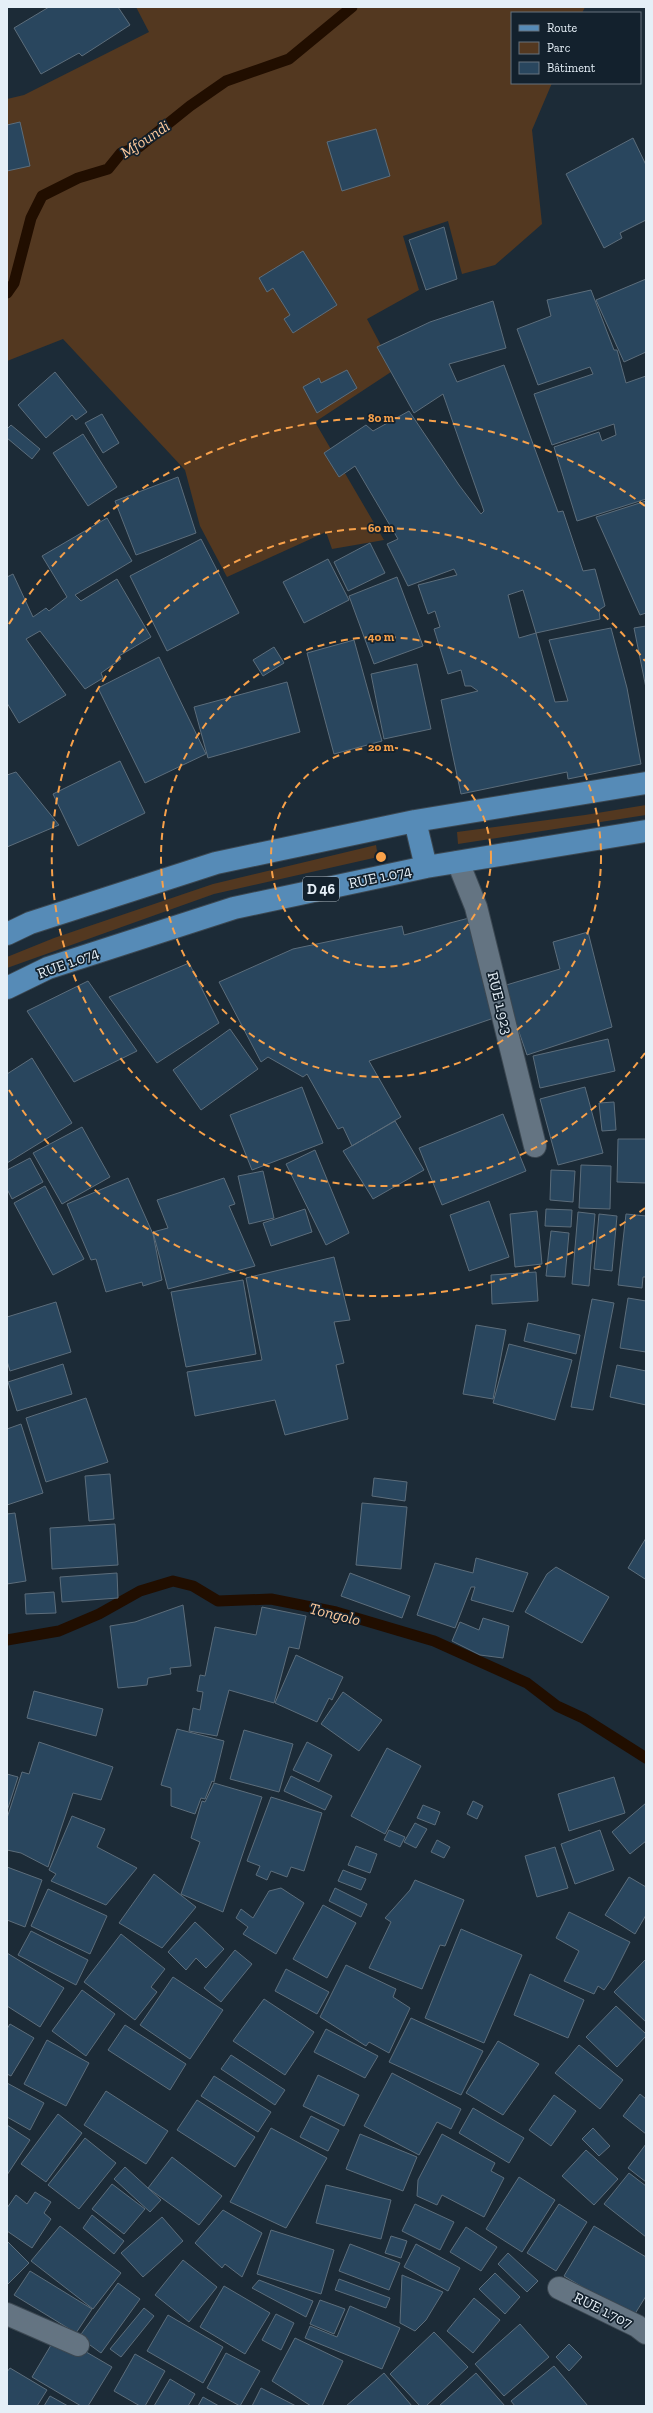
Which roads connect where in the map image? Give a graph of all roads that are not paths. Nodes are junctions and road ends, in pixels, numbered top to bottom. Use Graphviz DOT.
graph roads {
  1 [pos="646,783"];
  2 [pos="415,821"];
  3 [pos="646,831"];
  4 [pos="458,862"];
  5 [pos="426,867"];
  6 [pos="7,934"];
  7 [pos="7,988"];
  8 [pos="535,1146"];
  9 [pos="559,2288"];
  10 [pos="7,2314"];
  11 [pos="646,2333"];
  12 [pos="78,2345"];
  1 -- 2 [label="main road"];
  2 -- 5 [label="main road"];
  2 -- 6 [label="main road"];
  3 -- 4 [label="main road, RUE 1.074 / D 46"];
  4 -- 5 [label="main road, RUE 1.074 / D 46"];
  4 -- 8 [label="street, RUE 1.923"];
  5 -- 7 [label="main road, RUE 1.074 / D 46"];
  9 -- 11 [label="street, RUE 1.707"];
  10 -- 12 [label="street"];
}
